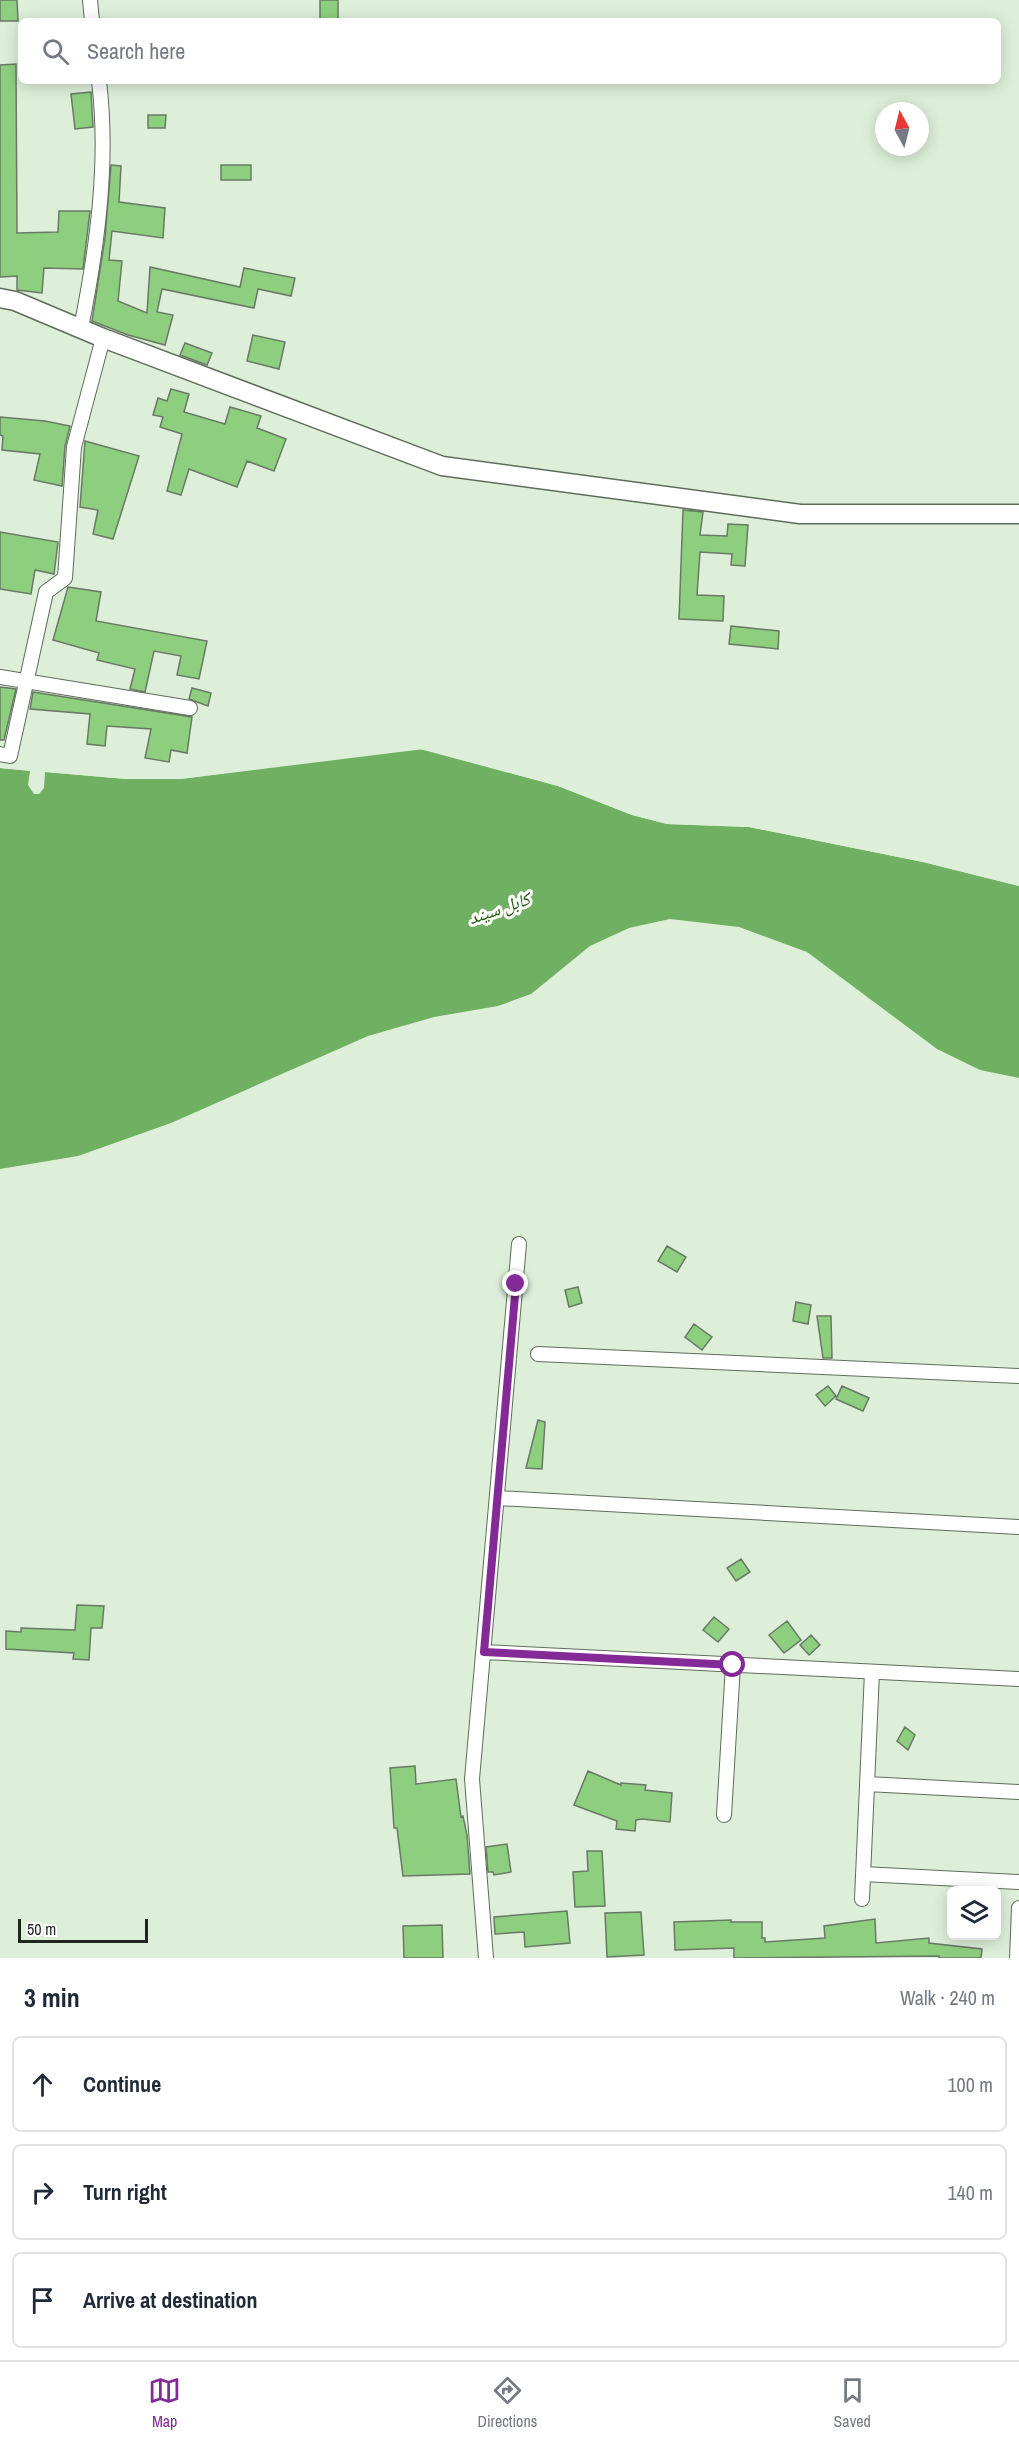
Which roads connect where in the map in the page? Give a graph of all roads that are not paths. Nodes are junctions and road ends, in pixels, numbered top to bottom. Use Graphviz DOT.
graph roads {
  1 [pos="90,0"];
  2 [pos="93,18"];
  3 [pos="99,84"];
  4 [pos="0,298"];
  5 [pos="81,328"];
  6 [pos="103,338"];
  7 [pos="1019,514"];
  8 [pos="0,677"];
  9 [pos="27,680"];
  10 [pos="190,708"];
  11 [pos="0,754"];
  12 [pos="519,1244"];
  13 [pos="538,1354"];
  14 [pos="1019,1376"];
  15 [pos="497,1497"];
  16 [pos="1019,1527"];
  17 [pos="484,1652"];
  18 [pos="733,1665"];
  19 [pos="872,1672"];
  20 [pos="1019,1680"];
  21 [pos="867,1784"];
  22 [pos="1019,1792"];
  23 [pos="724,1815"];
  24 [pos="863,1874"];
  25 [pos="1019,1882"];
  26 [pos="862,1899"];
  27 [pos="1019,1908"];
  28 [pos="486,1958"];
  29 [pos="1017,1958"];
  1 -- 2 [label="street"];
  3 -- 5 [label="street"];
  4 -- 5 [label="street"];
  5 -- 6 [label="street"];
  6 -- 7 [label="street"];
  6 -- 9 [label="street"];
  8 -- 9 [label="street"];
  9 -- 10 [label="street"];
  9 -- 11 [label="street"];
  12 -- 15 [label="street"];
  13 -- 14 [label="street"];
  15 -- 16 [label="street"];
  15 -- 17 [label="street"];
  17 -- 18 [label="street"];
  17 -- 28 [label="street"];
  18 -- 19 [label="street"];
  18 -- 23 [label="street"];
  19 -- 20 [label="street"];
  19 -- 21 [label="street"];
  21 -- 22 [label="street"];
  21 -- 24 [label="street"];
  24 -- 25 [label="street"];
  24 -- 26 [label="street"];
  27 -- 29 [label="street"];
}
